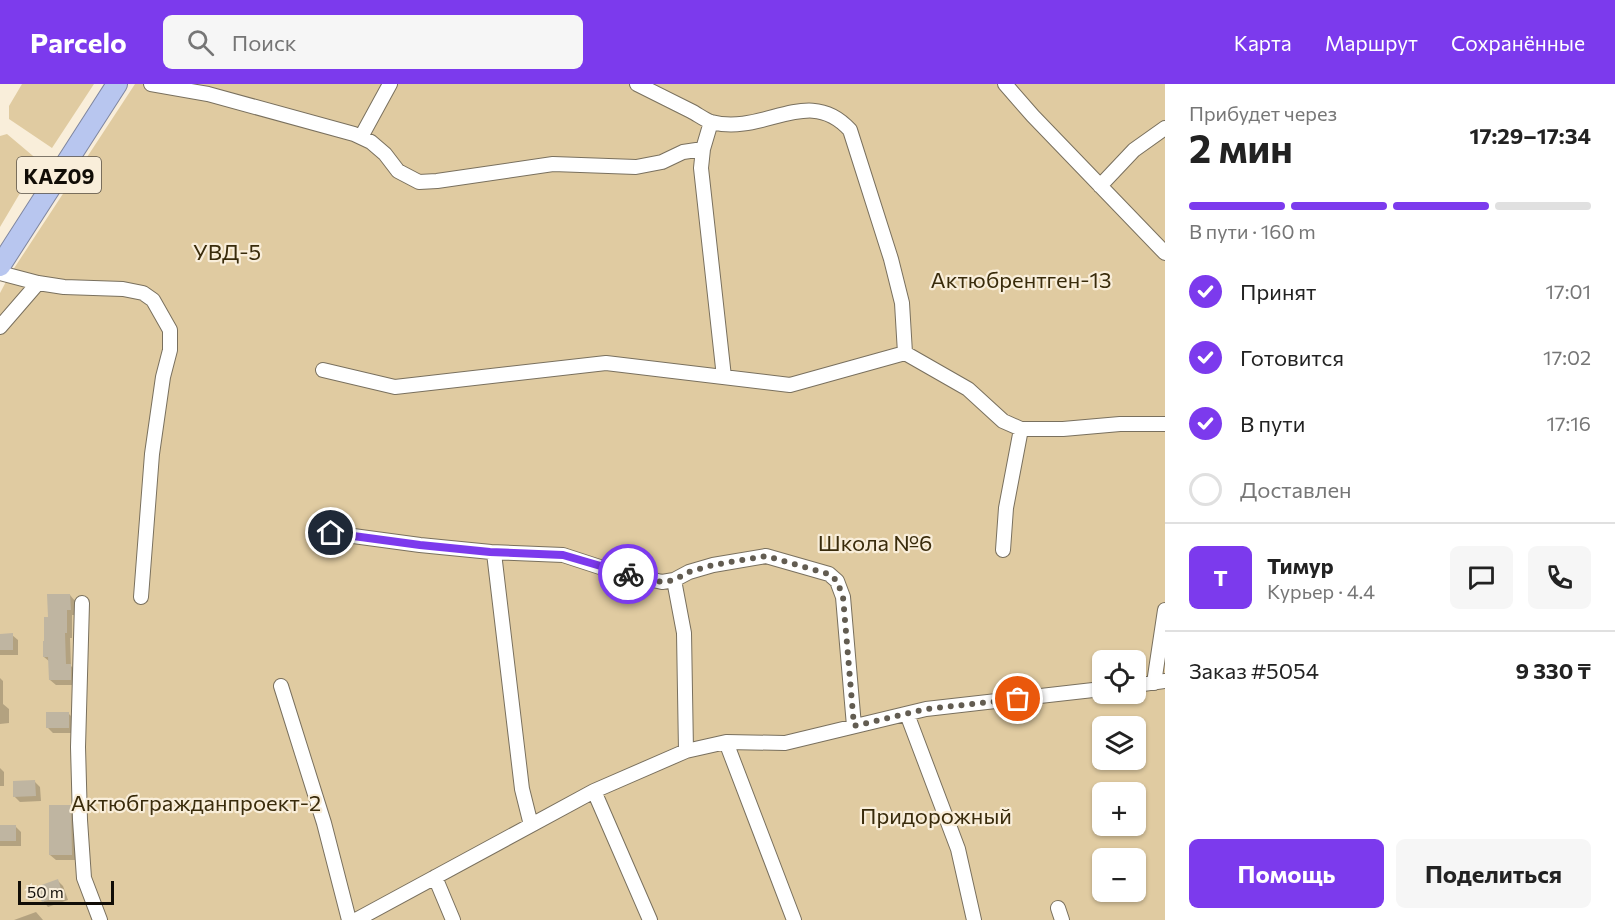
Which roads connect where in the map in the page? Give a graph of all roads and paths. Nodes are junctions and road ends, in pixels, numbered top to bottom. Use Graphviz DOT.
graph roads {
  1 [pos="117,84"];
  2 [pos="151,84"];
  3 [pos="390,84"];
  4 [pos="637,84"];
  5 [pos="1005,84"];
  6 [pos="711,122"];
  7 [pos="1165,128"];
  8 [pos="361,137"];
  9 [pos="703,149"];
  10 [pos="1100,186"];
  11 [pos="1165,252"];
  12 [pos="0,266"];
  13 [pos="0,273"];
  14 [pos="38,283"];
  15 [pos="0,327"];
  16 [pos="905,353"];
  17 [pos="323,370"];
  18 [pos="724,377"];
  19 [pos="1165,424"];
  20 [pos="1021,429"];
  21 [pos="331,533"];
  22 [pos="1003,550"];
  23 [pos="494,553"];
  24 [pos="674,580"];
  25 [pos="141,597"];
  26 [pos="82,603"];
  27 [pos="1165,610"];
  28 [pos="1159,682"];
  29 [pos="281,686"];
  30 [pos="1092,690"];
  31 [pos="907,714"];
  32 [pos="854,726"];
  33 [pos="726,742"];
  34 [pos="686,752"];
  35 [pos="594,791"];
  36 [pos="531,825"];
  37 [pos="435,877"];
  38 [pos="100,920"];
  39 [pos="348,920"];
  40 [pos="356,920"];
  41 [pos="453,920"];
  42 [pos="650,920"];
  43 [pos="794,920"];
  44 [pos="974,920"];
  1 -- 12 [label="highway, KAZ09"];
  2 -- 8 [label="lane"];
  3 -- 8 [label="lane"];
  4 -- 6 [label="lane"];
  5 -- 10 [label="lane"];
  6 -- 9 [label="lane"];
  6 -- 16 [label="lane"];
  7 -- 10 [label="lane"];
  8 -- 9 [label="lane"];
  9 -- 18 [label="lane"];
  10 -- 11 [label="lane"];
  13 -- 14 [label="lane"];
  14 -- 15 [label="lane"];
  14 -- 25 [label="lane"];
  16 -- 18 [label="lane"];
  16 -- 20 [label="lane"];
  17 -- 18 [label="lane"];
  19 -- 20 [label="lane"];
  20 -- 22 [label="lane"];
  21 -- 23 [label="lane"];
  23 -- 24 [label="lane"];
  23 -- 36 [label="lane"];
  24 -- 32 [label="lane"];
  24 -- 34 [label="lane"];
  26 -- 38 [label="lane"];
  27 -- 28 [label="lane"];
  29 -- 39 [label="lane"];
  30 -- 31 [label="lane"];
  31 -- 32 [label="lane"];
  31 -- 44 [label="lane"];
  32 -- 33 [label="lane"];
  33 -- 34 [label="lane"];
  33 -- 43 [label="lane"];
  34 -- 35 [label="lane"];
  35 -- 36 [label="lane"];
  35 -- 42 [label="lane"];
  36 -- 37 [label="lane"];
  37 -- 40 [label="lane"];
  37 -- 41 [label="lane"];
}
